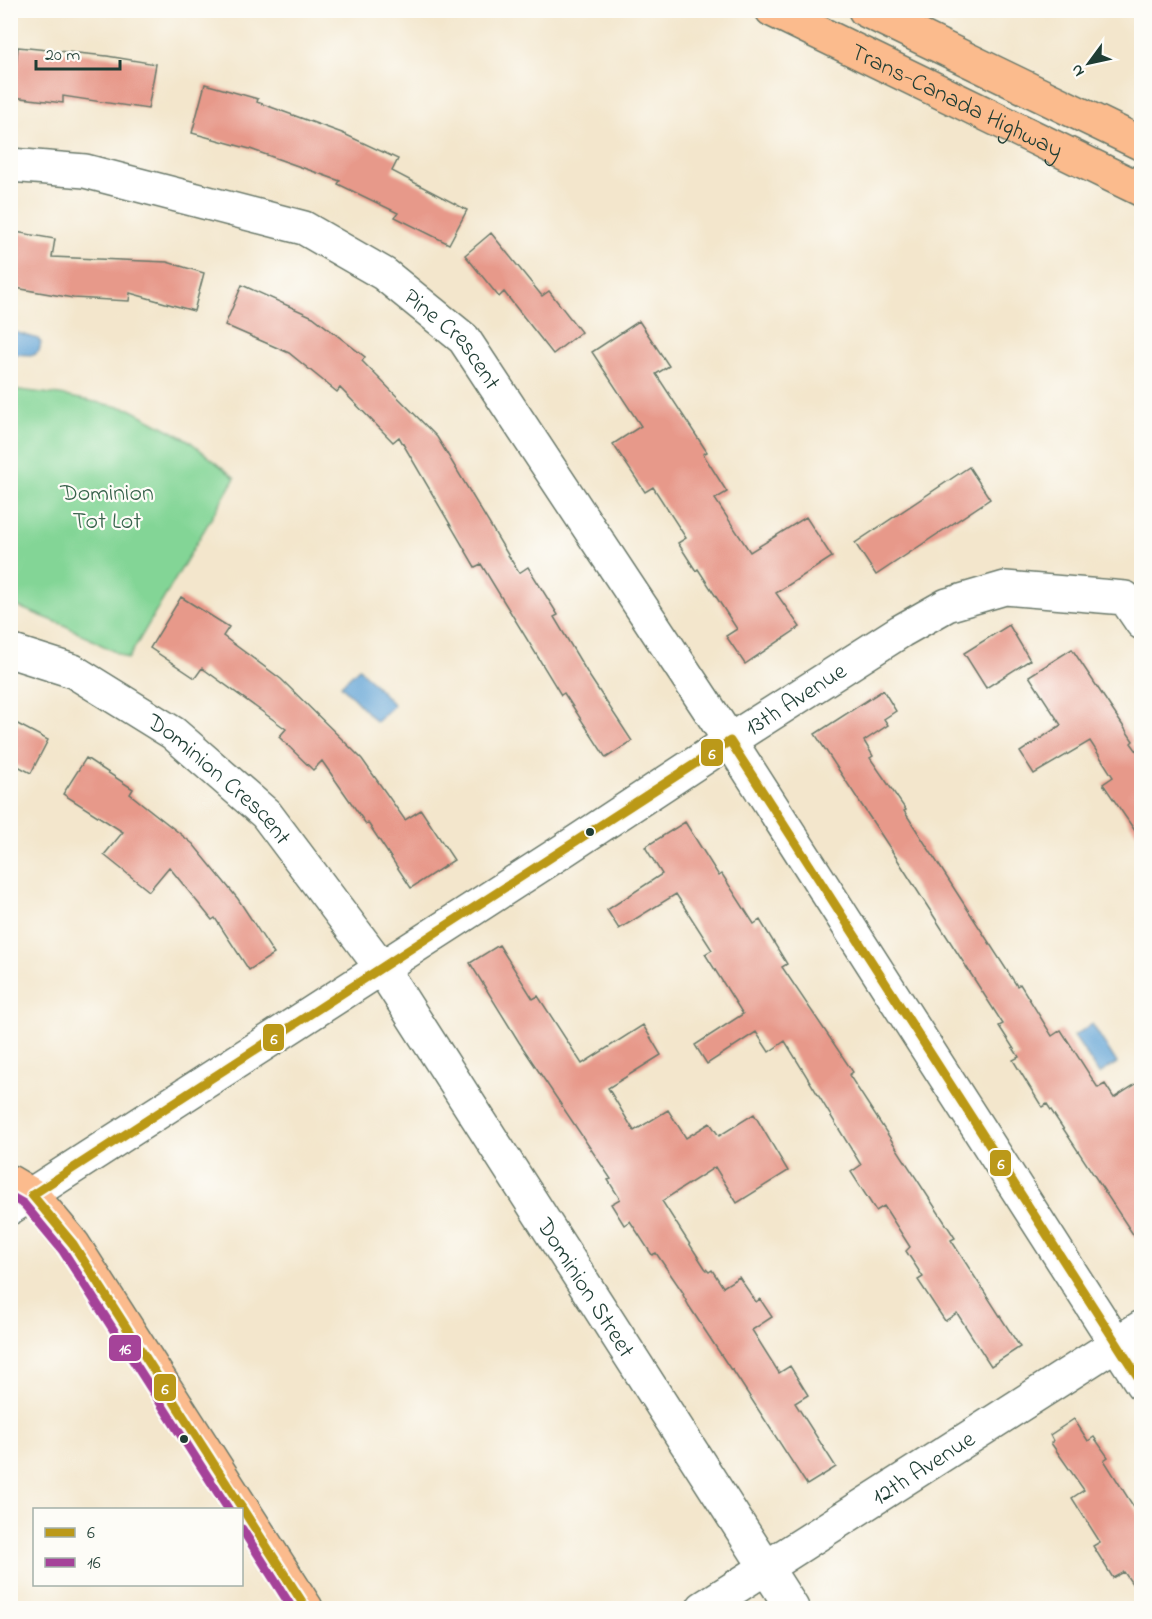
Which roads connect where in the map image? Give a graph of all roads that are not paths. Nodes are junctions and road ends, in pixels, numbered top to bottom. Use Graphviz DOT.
graph roads {
  1 [pos="865,10"];
  2 [pos="905,10"];
  3 [pos="778,14"];
  4 [pos="1057,103"];
  5 [pos="1142,144"];
  6 [pos="10,165"];
  7 [pos="1142,190"];
  8 [pos="1133,610"];
  9 [pos="10,651"];
  10 [pos="730,741"];
  11 [pos="381,967"];
  12 [pos="18,1195"];
  13 [pos="1128,1335"];
  14 [pos="1142,1384"];
  15 [pos="242,1508"];
  16 [pos="243,1510"];
  17 [pos="766,1567"];
  18 [pos="306,1608"];
  19 [pos="703,1608"];
  20 [pos="792,1608"];
  1 -- 4 [label="main road, Trans-Canada Highway"];
  2 -- 4 [label="main road"];
  3 -- 7 [label="main road, Trans-Canada Highway"];
  4 -- 5 [label="main road, Trans-Canada Highway"];
  6 -- 10 [label="street, Pine Crescent"];
  8 -- 10 [label="street, 13th Avenue"];
  9 -- 11 [label="street, Dominion Crescent"];
  10 -- 11 [label="street, 13th Avenue"];
  10 -- 13 [label="street, Pine Crescent"];
  11 -- 12 [label="street, 13th Avenue"];
  11 -- 17 [label="street, Dominion Street"];
  12 -- 15 [label="main road"];
  13 -- 14 [label="street, Pine Crescent"];
  13 -- 17 [label="street, 12th Avenue"];
  16 -- 18 [label="main road"];
  17 -- 19 [label="street, 12th Avenue"];
  17 -- 20 [label="street, Dominion Street"];
}
